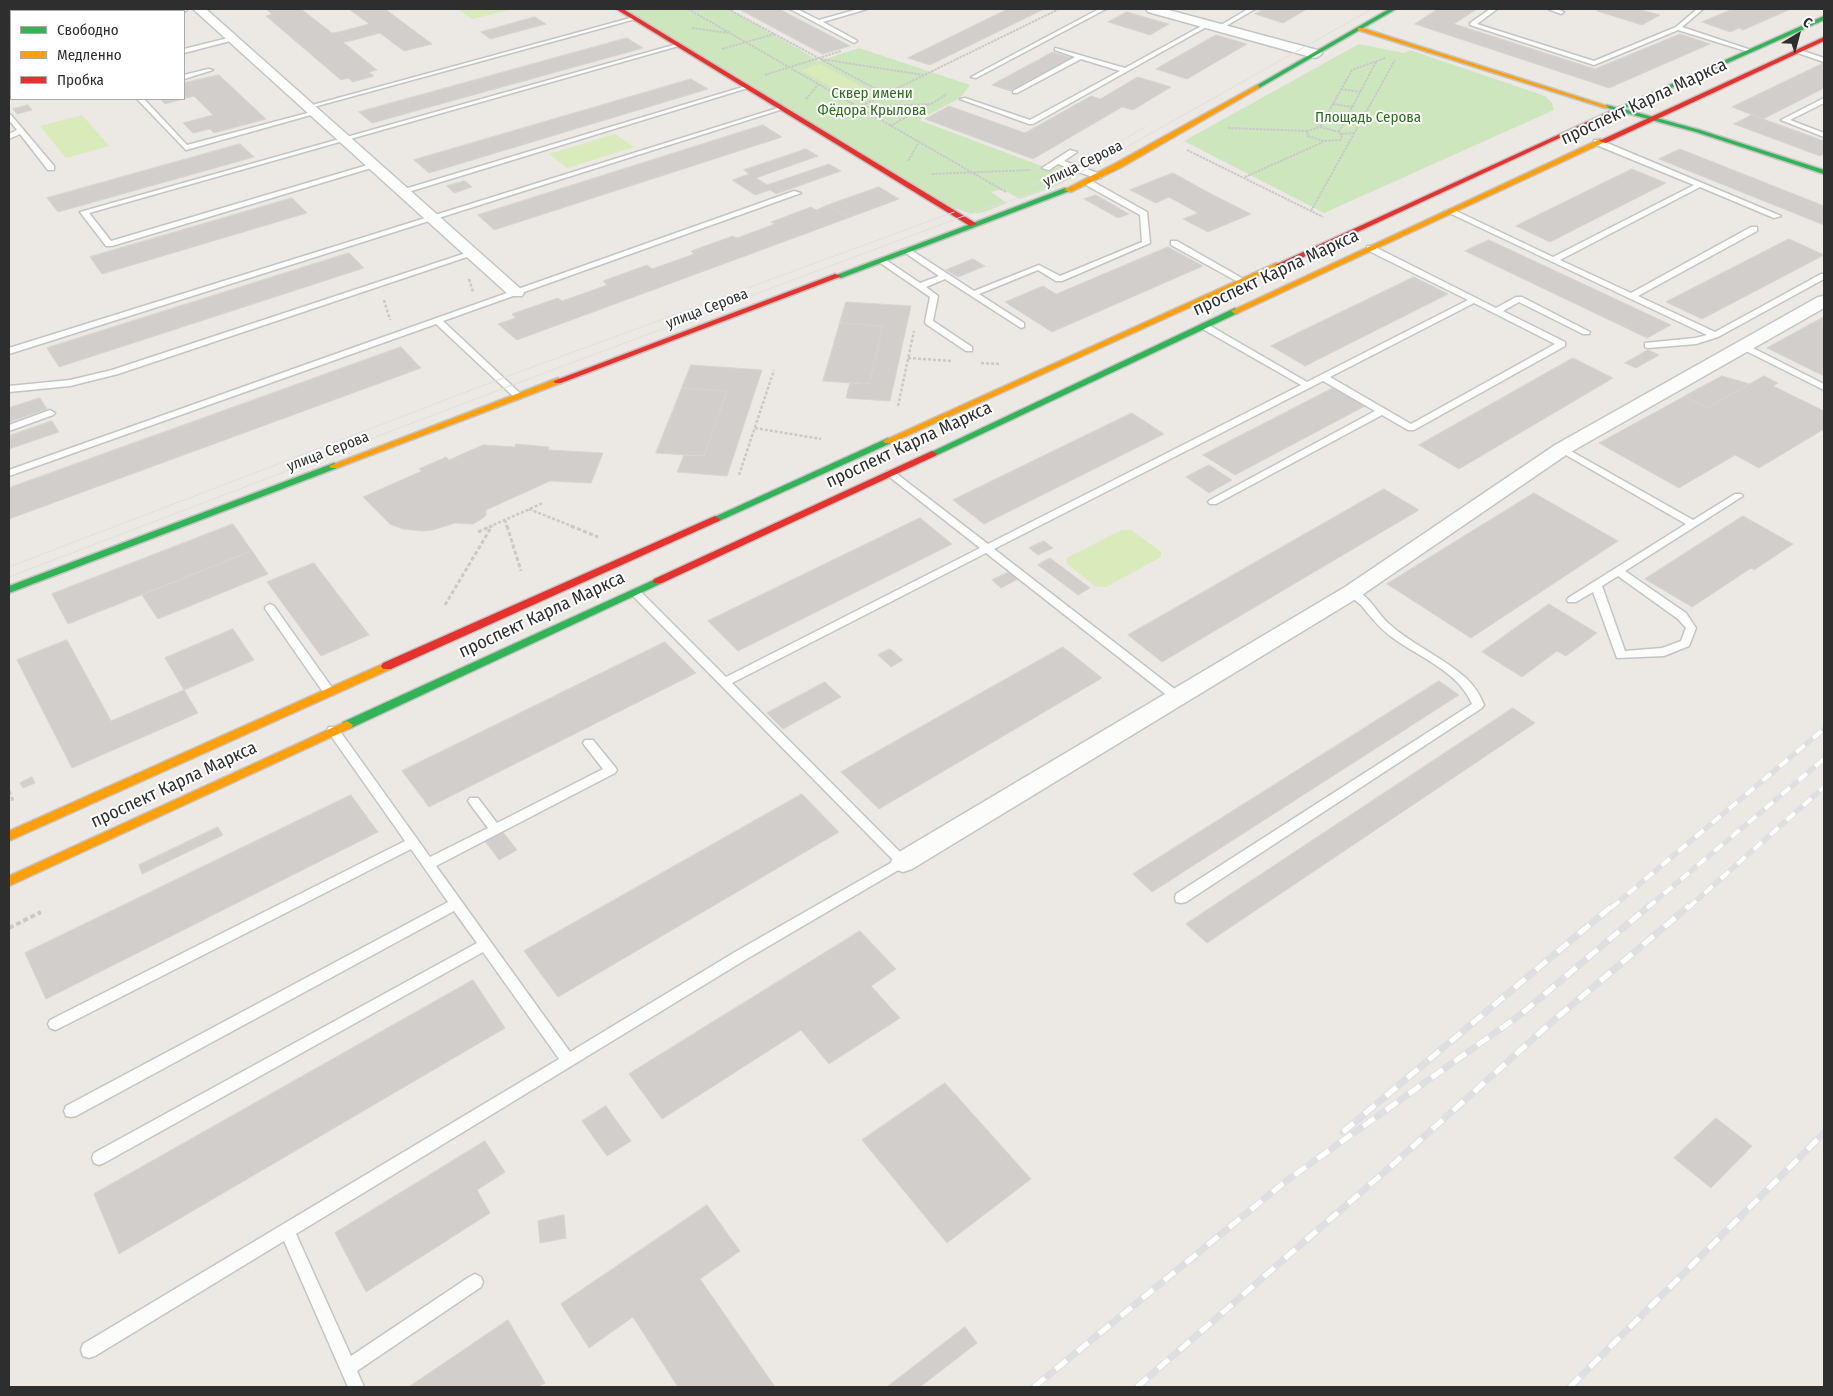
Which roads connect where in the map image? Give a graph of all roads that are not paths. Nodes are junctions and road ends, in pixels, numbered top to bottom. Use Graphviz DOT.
graph roads {
  1 [pos="199,9"];
  2 [pos="619,9"];
  3 [pos="793,9"];
  4 [pos="864,9"];
  5 [pos="1103,9"];
  6 [pos="1152,9"];
  7 [pos="1252,9"];
  8 [pos="1393,9"];
  9 [pos="1494,9"];
  10 [pos="1551,9"];
  11 [pos="1700,9"];
  12 [pos="1561,12"];
  13 [pos="636,18"];
  14 [pos="1824,18"];
  15 [pos="818,22"];
  16 [pos="1213,26"];
  17 [pos="1678,28"];
  18 [pos="1360,29"];
  19 [pos="232,39"];
  20 [pos="1824,39"];
  21 [pos="854,41"];
  22 [pos="679,45"];
  23 [pos="1057,49"];
  24 [pos="185,51"];
  25 [pos="1751,51"];
  26 [pos="1797,51"];
  27 [pos="1316,54"];
  28 [pos="1081,56"];
  29 [pos="1824,60"];
  30 [pos="210,70"];
  31 [pos="1125,70"];
  32 [pos="185,76"];
  33 [pos="974,77"];
  34 [pos="748,87"];
  35 [pos="1014,92"];
  36 [pos="963,99"];
  37 [pos="141,100"];
  38 [pos="1824,100"];
  39 [pos="783,108"];
  40 [pos="311,110"];
  41 [pos="1618,110"];
  42 [pos="9,116"];
  43 [pos="1650,118"];
  44 [pos="21,131"];
  45 [pos="1824,135"];
  46 [pos="9,137"];
  47 [pos="343,139"];
  48 [pos="1597,142"];
  49 [pos="1074,152"];
  50 [pos="1058,161"];
  51 [pos="374,166"];
  52 [pos="50,168"];
  53 [pos="1046,168"];
  54 [pos="1823,170"];
  55 [pos="1092,179"];
  56 [pos="1700,185"];
  57 [pos="402,191"];
  58 [pos="797,193"];
  59 [pos="1448,211"];
  60 [pos="1777,216"];
  61 [pos="432,218"];
  62 [pos="973,224"];
  63 [pos="1754,229"];
  64 [pos="1174,243"];
  65 [pos="1370,248"];
  66 [pos="905,250"];
  67 [pos="472,254"];
  68 [pos="880,260"];
  69 [pos="1553,260"];
  70 [pos="946,276"];
  71 [pos="1824,276"];
  72 [pos="1243,281"];
  73 [pos="920,286"];
  74 [pos="516,293"];
  75 [pos="973,294"];
  76 [pos="1270,295"];
  77 [pos="1631,296"];
  78 [pos="1474,300"];
  79 [pos="1824,301"];
  80 [pos="1496,311"];
  81 [pos="438,321"];
  82 [pos="1021,325"];
  83 [pos="1204,326"];
  84 [pos="1586,332"];
  85 [pos="1715,334"];
  86 [pos="1648,345"];
  87 [pos="1743,346"];
  88 [pos="969,349"];
  89 [pos="9,351"];
  90 [pos="1323,377"];
  91 [pos="1307,385"];
  92 [pos="1824,387"];
  93 [pos="9,389"];
  94 [pos="518,396"];
  95 [pos="1382,411"];
  96 [pos="50,413"];
  97 [pos="9,428"];
  98 [pos="1562,449"];
  99 [pos="9,473"];
  100 [pos="890,473"];
  101 [pos="1738,496"];
  102 [pos="1213,502"];
  103 [pos="1694,524"];
  104 [pos="987,549"];
  105 [pos="1618,571"];
  106 [pos="1596,585"];
  107 [pos="9,590"];
  108 [pos="635,592"];
  109 [pos="1352,592"];
  110 [pos="1572,600"];
  111 [pos="270,608"];
  112 [pos="726,682"];
  113 [pos="330,692"];
  114 [pos="1177,697"];
  115 [pos="330,727"];
  116 [pos="589,743"];
  117 [pos="474,801"];
  118 [pos="496,830"];
  119 [pos="9,836"];
  120 [pos="412,843"];
  121 [pos="903,862"];
  122 [pos="428,864"];
  123 [pos="9,881"];
  124 [pos="1181,898"];
  125 [pos="456,904"];
  126 [pos="484,945"];
  127 [pos="55,1024"];
  128 [pos="568,1060"];
  129 [pos="71,1111"];
  130 [pos="99,1158"];
  131 [pos="287,1232"];
  132 [pos="475,1282"];
  133 [pos="89,1350"];
  134 [pos="347,1368"];
  135 [pos="356,1387"];
  1 -- 19 [label="street"];
  2 -- 13 [label="main road"];
  3 -- 15 [label="lane"];
  4 -- 15 [label="lane"];
  5 -- 33 [label="lane"];
  6 -- 16 [label="street"];
  7 -- 16 [label="lane"];
  8 -- 18 [label="main road, улица Серова"];
  9 -- 17 [label="lane"];
  10 -- 12 [label="lane"];
  11 -- 17 [label="lane"];
  13 -- 22 [label="main road"];
  13 -- 40 [label="lane"];
  14 -- 25 [label="main road, проспект Карла Маркса"];
  15 -- 21 [label="lane"];
  16 -- 27 [label="street"];
  16 -- 31 [label="lane"];
  17 -- 25 [label="lane"];
  18 -- 27 [label="main road, улица Серова"];
  18 -- 41 [label="main road"];
  19 -- 24 [label="lane"];
  19 -- 40 [label="street"];
  20 -- 26 [label="main road, проспект Карла Маркса"];
  22 -- 34 [label="main road"];
  22 -- 47 [label="lane"];
  23 -- 28 [label="lane"];
  25 -- 41 [label="main road, проспект Карла Маркса"];
  26 -- 29 [label="lane"];
  26 -- 43 [label="main road, проспект Карла Маркса"];
  27 -- 55 [label="main road, улица Серова"];
  28 -- 31 [label="lane"];
  28 -- 35 [label="lane"];
  30 -- 32 [label="lane"];
  31 -- 36 [label="lane"];
  34 -- 39 [label="main road"];
  34 -- 57 [label="lane"];
  37 -- 40 [label="lane"];
  38 -- 45 [label="lane"];
  39 -- 61 [label="lane"];
  39 -- 62 [label="main road"];
  40 -- 47 [label="street"];
  41 -- 43 [label="main road"];
  41 -- 72 [label="main road, проспект Карла Маркса"];
  42 -- 44 [label="lane"];
  43 -- 48 [label="main road, проспект Карла Маркса"];
  43 -- 54 [label="main road"];
  44 -- 46 [label="lane"];
  44 -- 52 [label="lane"];
  47 -- 51 [label="street"];
  47 -- 51 [label="lane"];
  48 -- 56 [label="lane"];
  48 -- 59 [label="main road, проспект Карла Маркса"];
  49 -- 50 [label="lane"];
  50 -- 53 [label="lane"];
  50 -- 55 [label="lane"];
  51 -- 57 [label="street"];
  55 -- 62 [label="main road, улица Серова"];
  55 -- 75 [label="lane"];
  56 -- 60 [label="lane"];
  56 -- 69 [label="lane"];
  57 -- 61 [label="street"];
  58 -- 74 [label="lane"];
  59 -- 65 [label="main road, проспект Карла Маркса"];
  59 -- 69 [label="lane"];
  61 -- 67 [label="street"];
  61 -- 89 [label="lane"];
  62 -- 66 [label="main road, улица Серова"];
  63 -- 77 [label="lane"];
  64 -- 72 [label="lane"];
  65 -- 76 [label="main road, проспект Карла Маркса"];
  65 -- 78 [label="lane"];
  66 -- 68 [label="main road, улица Серова"];
  66 -- 70 [label="lane"];
  67 -- 74 [label="street"];
  67 -- 93 [label="lane"];
  68 -- 73 [label="lane"];
  68 -- 94 [label="main road, улица Серова"];
  69 -- 77 [label="lane"];
  70 -- 73 [label="lane"];
  70 -- 75 [label="lane"];
  71 -- 85 [label="lane"];
  72 -- 76 [label="main road"];
  72 -- 113 [label="main road, проспект Карла Маркса"];
  73 -- 88 [label="lane"];
  74 -- 81 [label="lane"];
  75 -- 82 [label="lane"];
  76 -- 83 [label="main road, проспект Карла Маркса"];
  77 -- 85 [label="lane"];
  78 -- 80 [label="lane"];
  78 -- 90 [label="lane"];
  79 -- 87 [label="street"];
  80 -- 84 [label="lane"];
  80 -- 95 [label="lane"];
  81 -- 94 [label="lane"];
  81 -- 99 [label="lane"];
  83 -- 91 [label="lane"];
  83 -- 100 [label="main road, проспект Карла Маркса"];
  85 -- 86 [label="lane"];
  87 -- 92 [label="lane"];
  87 -- 98 [label="street"];
  90 -- 91 [label="lane"];
  90 -- 95 [label="lane"];
  91 -- 104 [label="lane"];
  94 -- 107 [label="main road, улица Серова"];
  95 -- 102 [label="lane"];
  96 -- 97 [label="lane"];
  98 -- 103 [label="lane"];
  98 -- 109 [label="street"];
  100 -- 104 [label="lane"];
  100 -- 108 [label="main road, проспект Карла Маркса"];
  101 -- 103 [label="lane"];
  103 -- 105 [label="lane"];
  104 -- 112 [label="lane"];
  104 -- 114 [label="lane"];
  105 -- 106 [label="lane"];
  105 -- 106 [label="lane"];
  106 -- 110 [label="lane"];
  108 -- 112 [label="lane"];
  108 -- 115 [label="main road, проспект Карла Маркса"];
  109 -- 114 [label="street"];
  109 -- 124 [label="lane"];
  111 -- 113 [label="lane"];
  112 -- 121 [label="lane"];
  113 -- 119 [label="main road, проспект Карла Маркса"];
  114 -- 121 [label="street"];
  115 -- 120 [label="lane"];
  115 -- 123 [label="main road, проспект Карла Маркса"];
  116 -- 118 [label="lane"];
  117 -- 118 [label="lane"];
  118 -- 122 [label="lane"];
  120 -- 122 [label="lane"];
  120 -- 127 [label="lane"];
  121 -- 128 [label="lane"];
  122 -- 125 [label="lane"];
  125 -- 126 [label="lane"];
  125 -- 129 [label="lane"];
  126 -- 128 [label="lane"];
  126 -- 130 [label="lane"];
  128 -- 131 [label="lane"];
  131 -- 133 [label="lane"];
  131 -- 134 [label="lane"];
  132 -- 134 [label="lane"];
  134 -- 135 [label="lane"];
}
